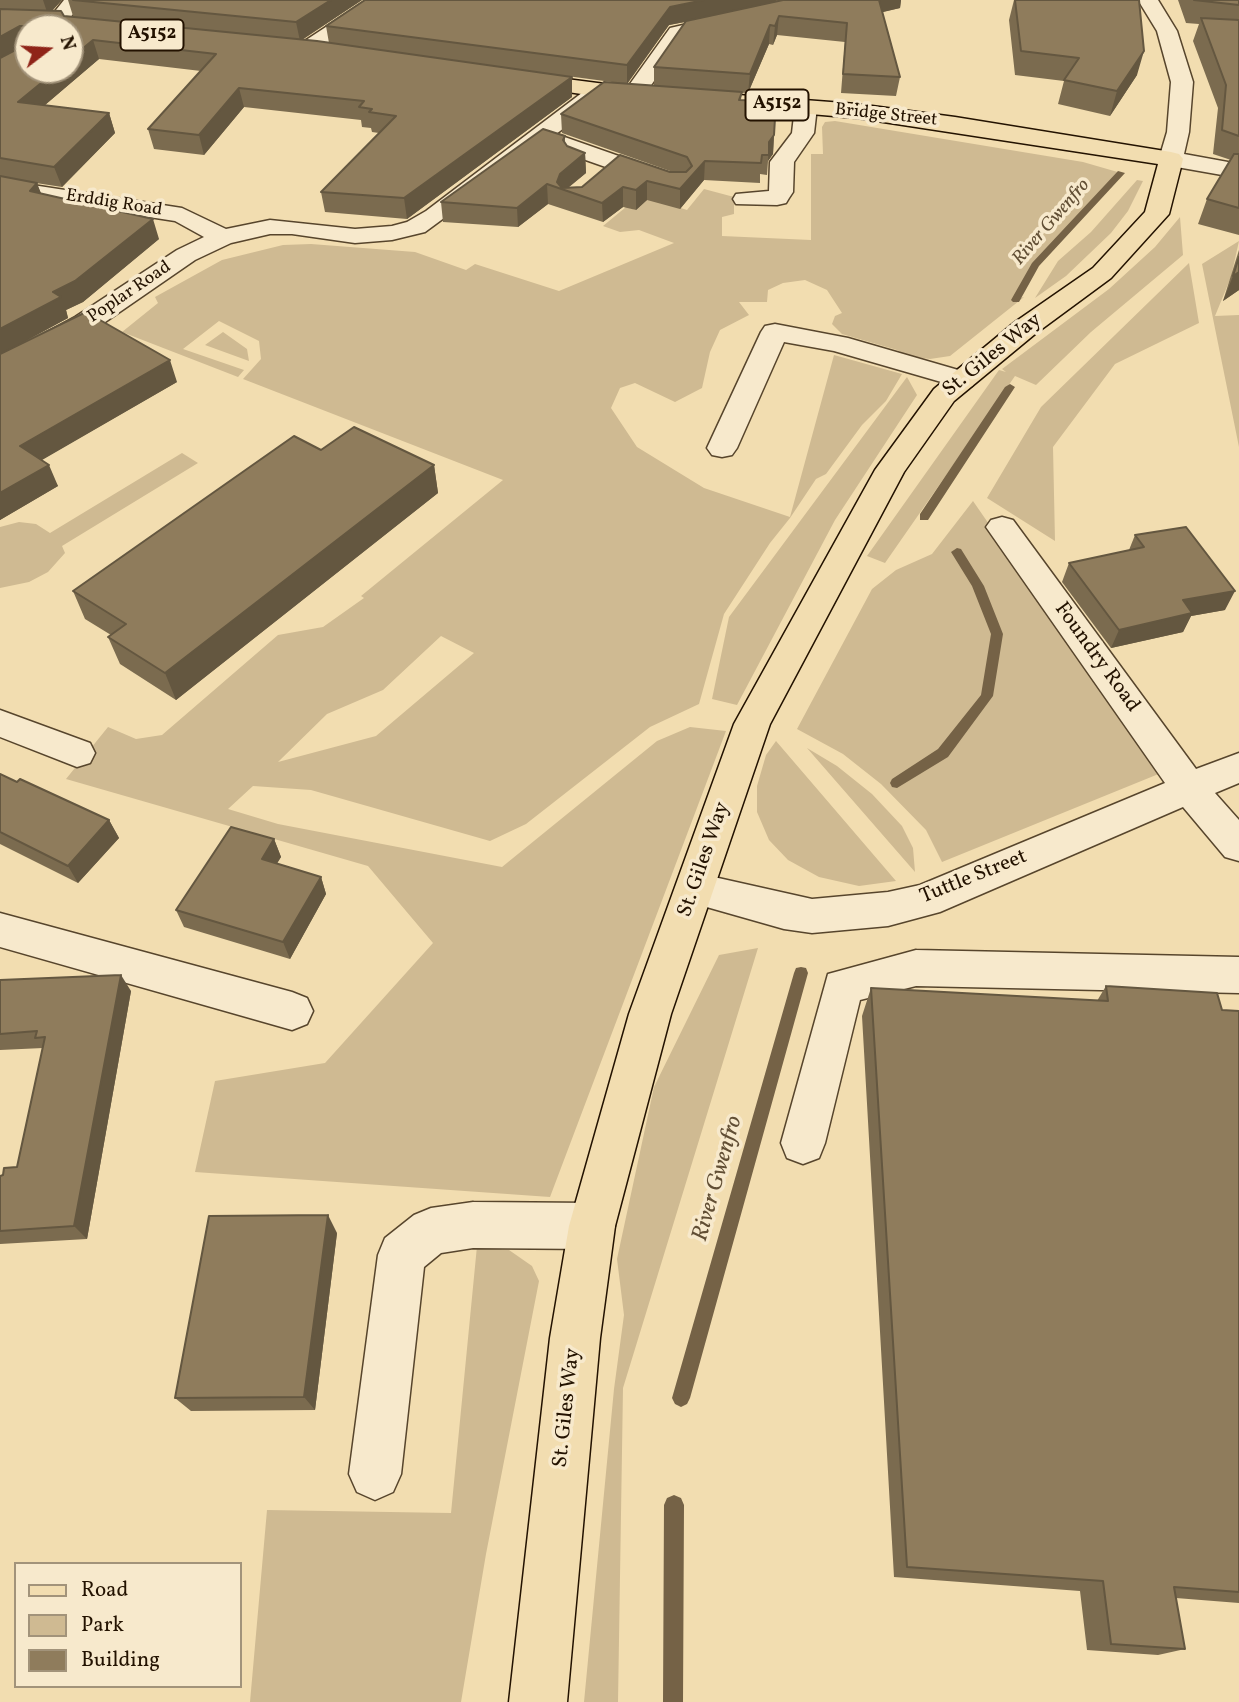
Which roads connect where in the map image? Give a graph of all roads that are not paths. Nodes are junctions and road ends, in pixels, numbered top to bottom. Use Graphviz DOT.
graph roads {
  1 [pos="380,0"];
  2 [pos="1149,0"];
  3 [pos="750,17"];
  4 [pos="1167,31"];
  5 [pos="1191,33"];
  6 [pos="278,47"];
  7 [pos="304,50"];
  8 [pos="334,53"];
  9 [pos="506,76"];
  10 [pos="599,92"];
  11 [pos="633,95"];
  12 [pos="668,99"];
  13 [pos="707,100"];
  14 [pos="806,107"];
  15 [pos="534,139"];
  16 [pos="1171,159"];
  17 [pos="1239,171"];
  18 [pos="592,183"];
  19 [pos="677,184"];
  20 [pos="4,191"];
  21 [pos="745,199"];
  22 [pos="223,237"];
  23 [pos="85,323"];
  24 [pos="117,338"];
  25 [pos="0,369"];
  26 [pos="962,380"];
  27 [pos="722,448"];
  28 [pos="1002,527"];
  29 [pos="0,723"];
  30 [pos="77,752"];
  31 [pos="1239,767"];
  32 [pos="1190,789"];
  33 [pos="1239,846"];
  34 [pos="696,889"];
  35 [pos="0,930"];
  36 [pos="1239,975"];
  37 [pos="292,1011"];
  38 [pos="803,1143"];
  39 [pos="592,1226"];
  40 [pos="374,1474"];
  41 [pos="538,1702"];
  1 -- 7 [label="street"];
  2 -- 4 [label="street"];
  3 -- 11 [label="street"];
  4 -- 5 [label="street"];
  4 -- 16 [label="street"];
  6 -- 7 [label="main road"];
  7 -- 8 [label="main road"];
  9 -- 10 [label="main road"];
  10 -- 11 [label="main road"];
  10 -- 15 [label="street, Poplar Road"];
  11 -- 12 [label="main road"];
  13 -- 14 [label="main road, Bridge Street / A5152"];
  14 -- 16 [label="main road, Bridge Street / A5152"];
  14 -- 21 [label="street"];
  15 -- 18 [label="street"];
  15 -- 19 [label="street"];
  15 -- 22 [label="street, Poplar Road"];
  16 -- 17 [label="street"];
  16 -- 26 [label="main road, St. Giles Way"];
  20 -- 22 [label="street, Erddig Road"];
  22 -- 23 [label="street, Poplar Road"];
  23 -- 24 [label="street"];
  23 -- 25 [label="street, Poplar Road"];
  26 -- 27 [label="street"];
  26 -- 34 [label="main road, St. Giles Way"];
  28 -- 32 [label="street, Foundry Road"];
  29 -- 30 [label="street"];
  31 -- 32 [label="street, Tuttle Street"];
  32 -- 33 [label="street, Foundry Road"];
  32 -- 34 [label="street, Tuttle Street"];
  34 -- 39 [label="main road, St. Giles Way"];
  35 -- 37 [label="street"];
  36 -- 38 [label="street"];
  39 -- 40 [label="street"];
  39 -- 41 [label="main road, St. Giles Way"];
}
